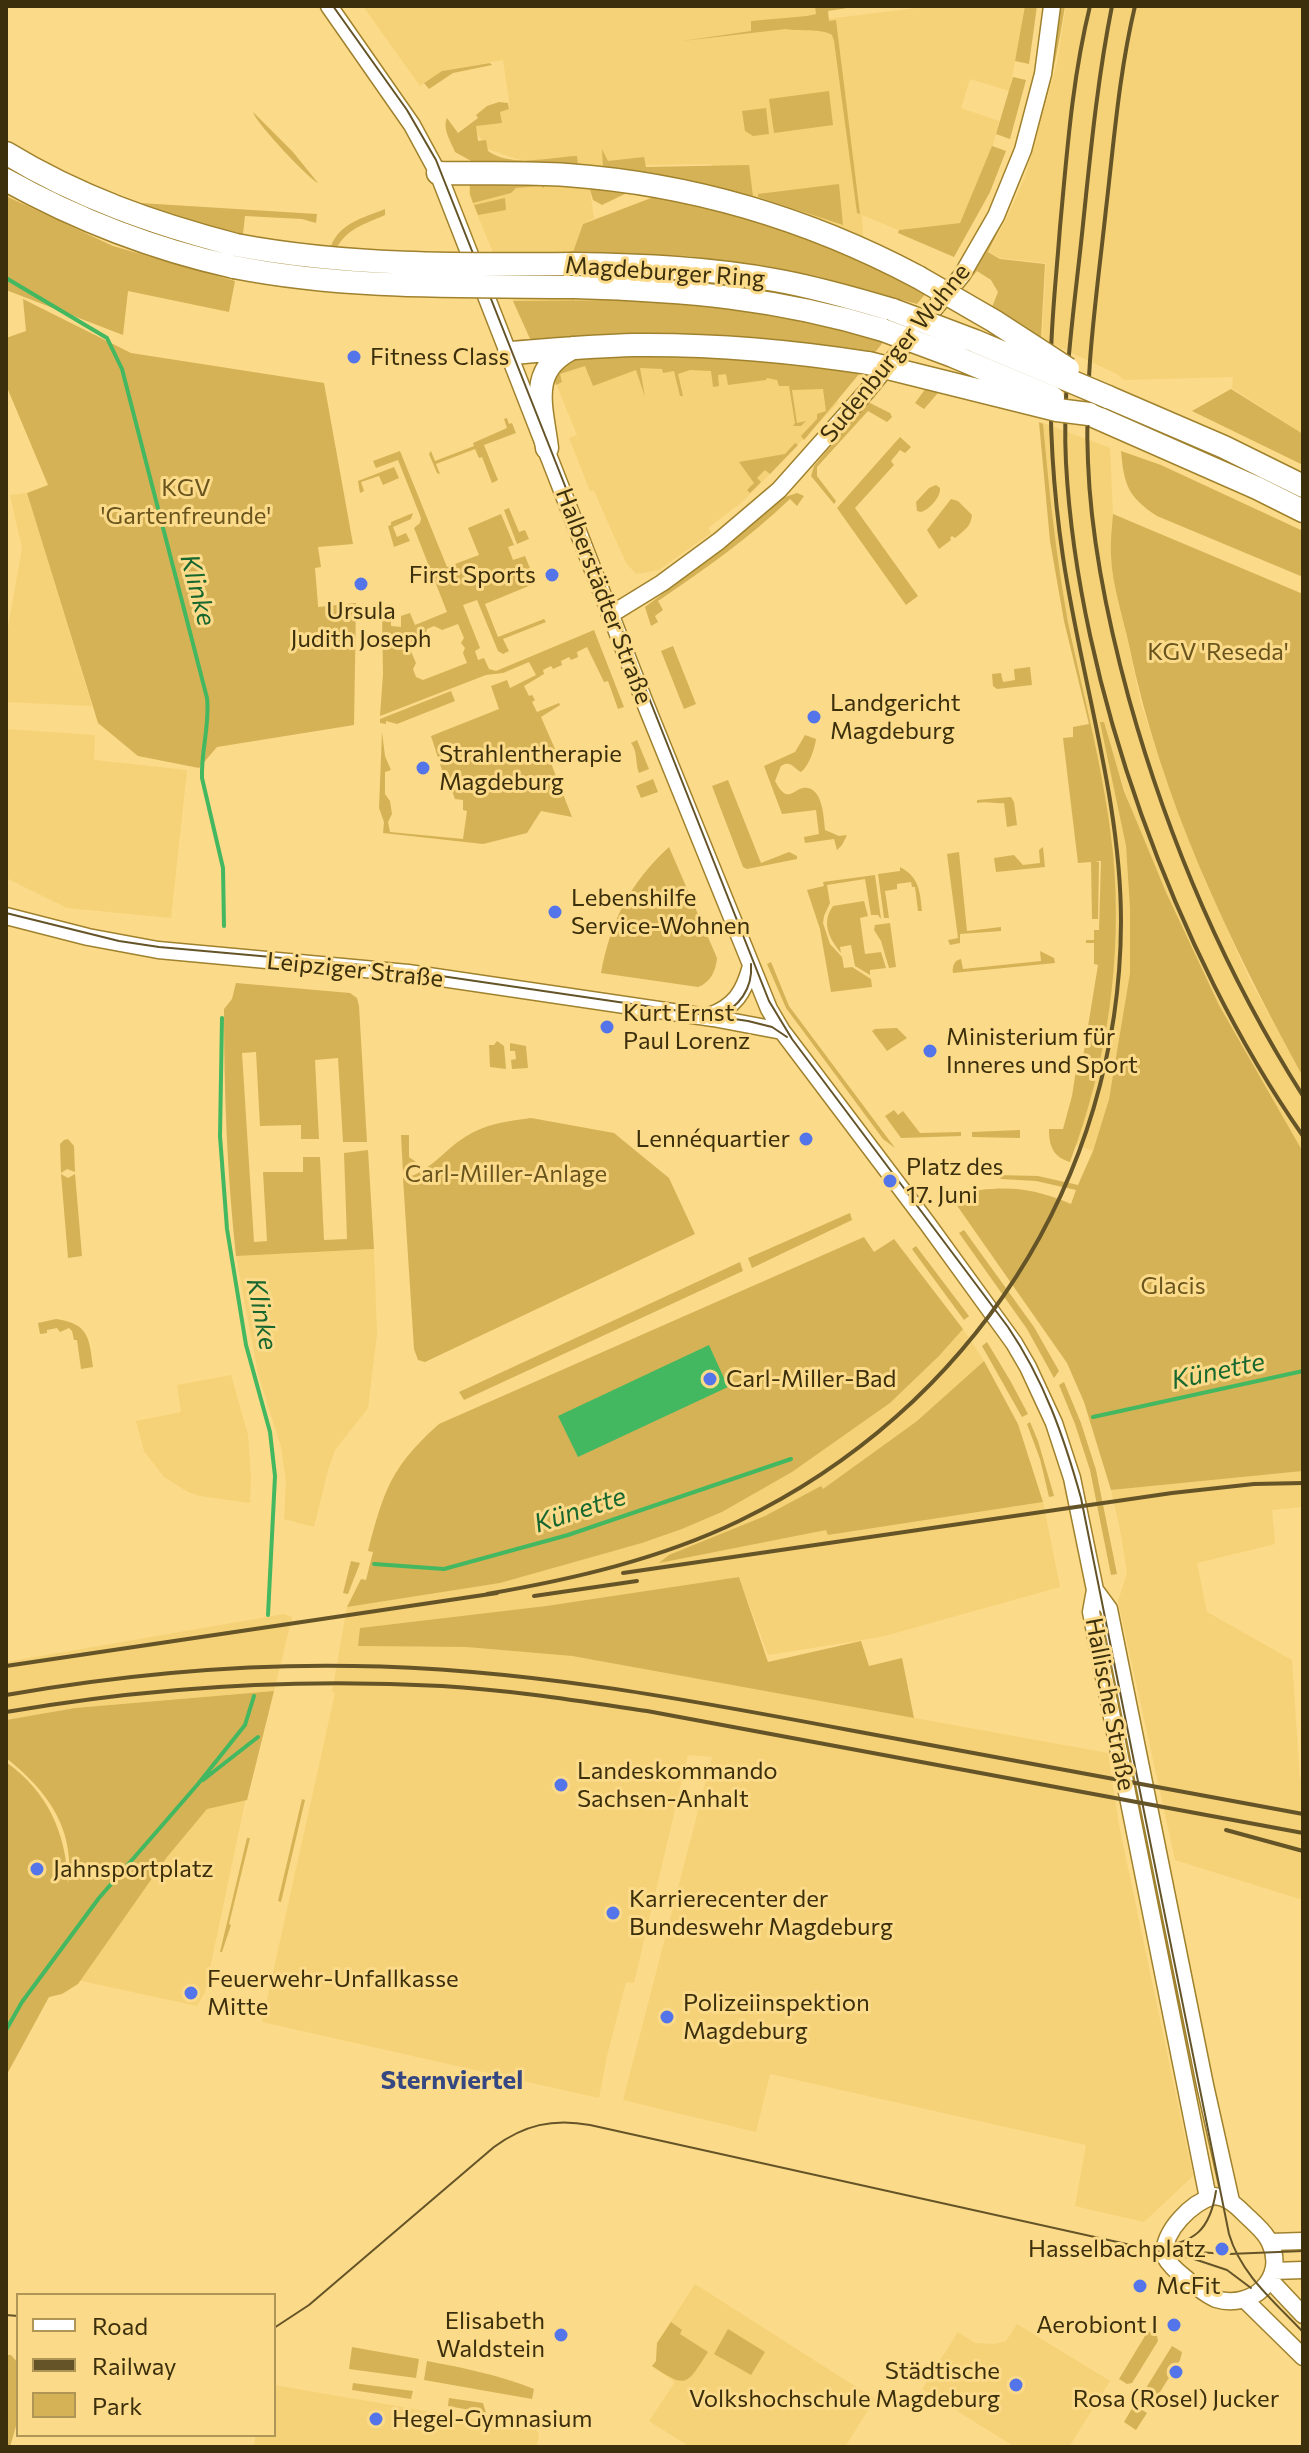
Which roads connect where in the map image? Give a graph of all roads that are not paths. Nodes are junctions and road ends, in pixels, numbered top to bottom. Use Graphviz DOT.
graph roads {
  1 [pos="329,6"];
  2 [pos="1052,6"];
  3 [pos="6,153"];
  4 [pos="438,173"];
  5 [pos="6,180"];
  6 [pos="235,256"];
  7 [pos="888,320"];
  8 [pos="574,348"];
  9 [pos="509,353"];
  10 [pos="1108,397"];
  11 [pos="1089,414"];
  12 [pos="547,448"];
  13 [pos="1303,486"];
  14 [pos="1303,511"];
  15 [pos="610,615"];
  16 [pos="6,916"];
  17 [pos="751,966"];
  18 [pos="706,1017"];
  19 [pos="782,1031"];
  20 [pos="1095,1590"];
  21 [pos="1208,2198"];
  22 [pos="1231,2201"];
  23 [pos="1303,2241"];
  24 [pos="1270,2242"];
  25 [pos="1303,2270"];
  26 [pos="1272,2276"];
  27 [pos="1245,2300"];
  28 [pos="1303,2315"];
  29 [pos="1303,2357"];
  1 -- 4 [label="main road, Halberstädter Straße"];
  2 -- 15 [label="main road, Sudenburger Wuhne"];
  3 -- 6 [label="highway, Magdeburger Ring"];
  4 -- 9 [label="main road, Halberstädter Straße"];
  4 -- 10 [label="highway, bridge"];
  5 -- 6 [label="highway, Magdeburger Ring"];
  6 -- 7 [label="highway, Magdeburger Ring, bridge"];
  6 -- 7 [label="highway, Magdeburger Ring, bridge"];
  7 -- 10 [label="highway, Magdeburger Ring, bridge"];
  7 -- 11 [label="highway, Magdeburger Ring, bridge"];
  8 -- 9 [label="highway"];
  8 -- 11 [label="highway, bridge"];
  8 -- 12 [label="highway"];
  9 -- 12 [label="main road, Halberstädter Straße"];
  10 -- 13 [label="highway, Magdeburger Ring"];
  11 -- 14 [label="highway, Magdeburger Ring"];
  12 -- 15 [label="main road, Halberstädter Straße"];
  15 -- 17 [label="main road, Halberstädter Straße"];
  16 -- 18 [label="main road, Leipziger Straße"];
  17 -- 18 [label="main road"];
  17 -- 19 [label="main road, Halberstädter Straße"];
  18 -- 19 [label="main road, Leipziger Straße"];
  19 -- 20 [label="main road, Halberstädter Straße"];
  20 -- 21 [label="main road, Hallische Straße"];
  20 -- 22 [label="main road, Hallische Straße"];
  21 -- 22 [label="main road"];
  21 -- 27 [label="main road"];
  22 -- 24 [label="main road"];
  23 -- 24 [label="main road"];
  24 -- 26 [label="main road"];
  25 -- 26 [label="main road"];
  26 -- 27 [label="main road"];
  26 -- 28 [label="main road"];
  27 -- 29 [label="main road"];
}
